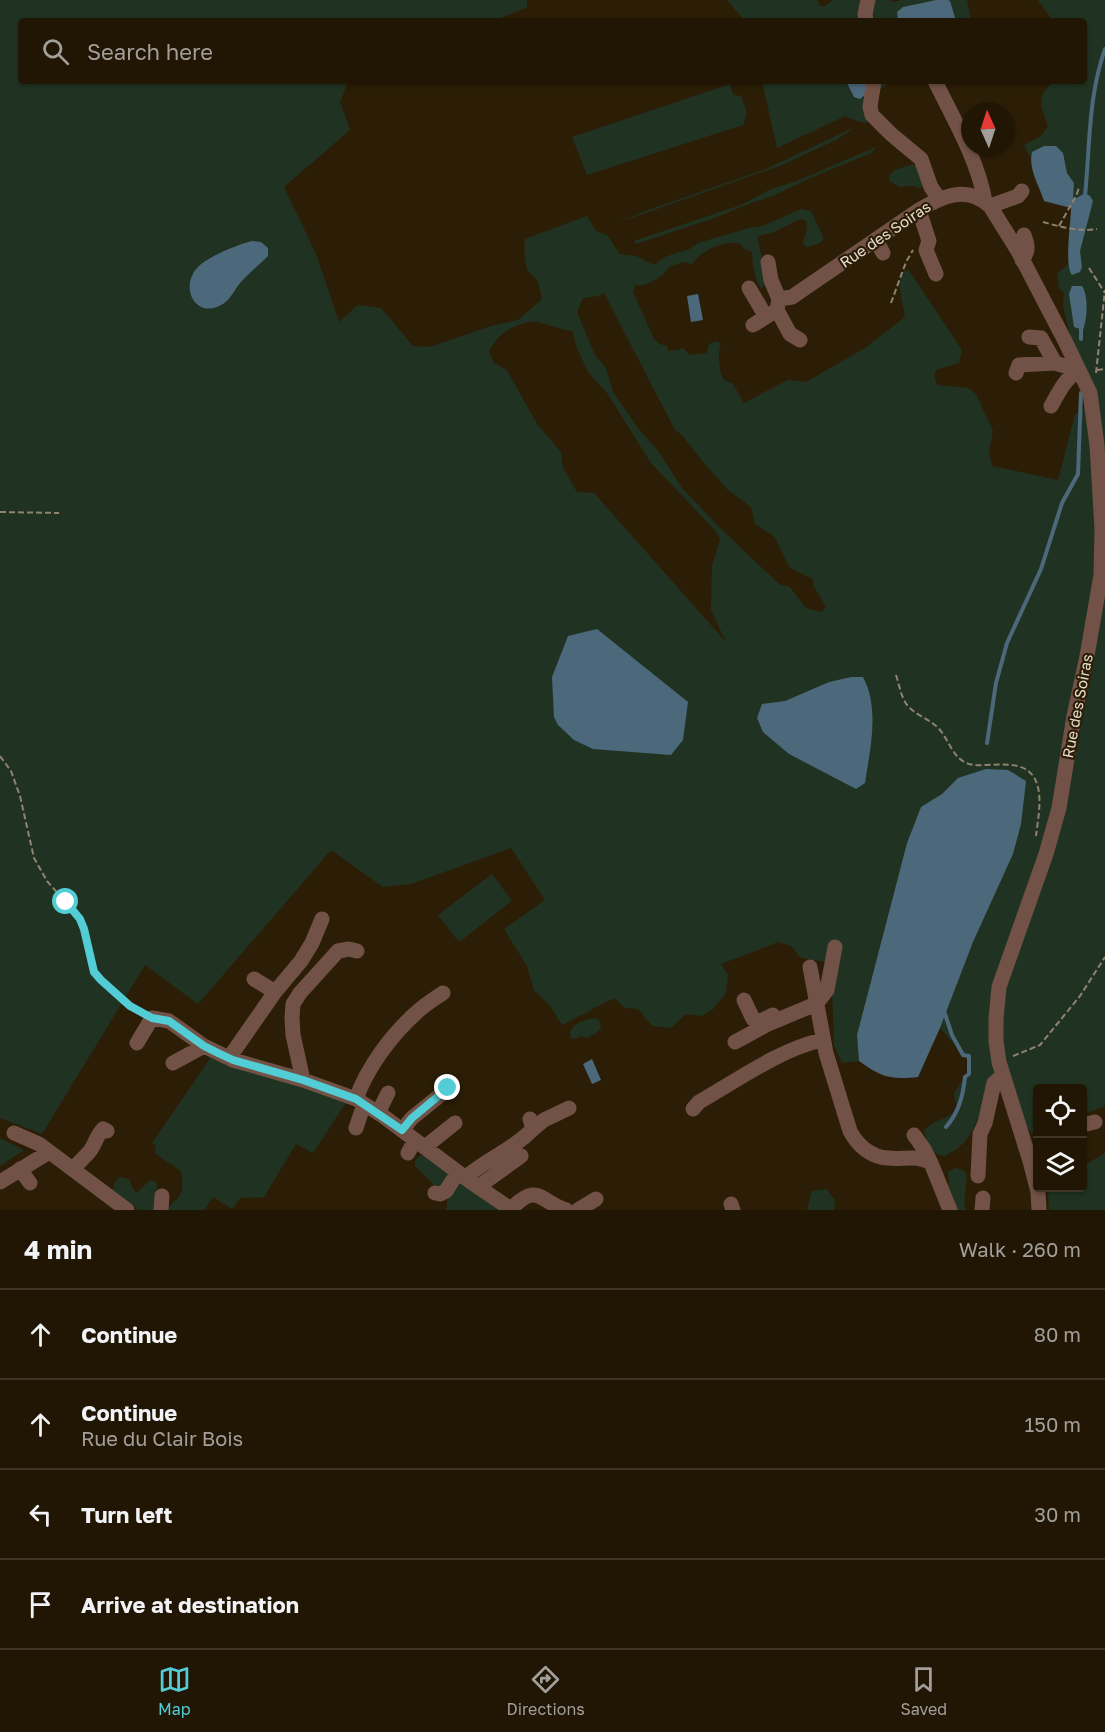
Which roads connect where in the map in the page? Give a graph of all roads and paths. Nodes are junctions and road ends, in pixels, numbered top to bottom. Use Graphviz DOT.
graph roads {
  1 [pos="868,0"];
  2 [pos="866,18"];
  3 [pos="874,84"];
  4 [pos="937,84"];
  5 [pos="1079,188"];
  6 [pos="1022,191"];
  7 [pos="939,198"];
  8 [pos="987,204"];
  9 [pos="919,210"];
  10 [pos="1043,222"];
  11 [pos="1059,226"];
  12 [pos="1097,229"];
  13 [pos="1024,235"];
  14 [pos="913,250"];
  15 [pos="1022,260"];
  16 [pos="768,262"];
  17 [pos="1089,268"];
  18 [pos="936,274"];
  19 [pos="749,288"];
  20 [pos="1105,292"];
  21 [pos="891,303"];
  22 [pos="769,313"];
  23 [pos="1029,337"];
  24 [pos="800,340"];
  25 [pos="1055,363"];
  26 [pos="1015,366"];
  27 [pos="1105,369"];
  28 [pos="1078,370"];
  29 [pos="1097,370"];
  30 [pos="1090,393"];
  31 [pos="1051,406"];
  32 [pos="0,512"];
  33 [pos="59,513"];
  34 [pos="896,675"];
  35 [pos="0,756"];
  36 [pos="1036,836"];
  37 [pos="322,919"];
  38 [pos="835,947"];
  39 [pos="357,951"];
  40 [pos="1105,957"];
  41 [pos="810,967"];
  42 [pos="254,979"];
  43 [pos="275,992"];
  44 [pos="443,993"];
  45 [pos="744,1000"];
  46 [pos="816,1004"];
  47 [pos="152,1018"];
  48 [pos="823,1040"];
  49 [pos="735,1042"];
  50 [pos="137,1043"];
  51 [pos="204,1046"];
  52 [pos="229,1058"];
  53 [pos="173,1063"];
  54 [pos="1001,1069"];
  55 [pos="303,1080"];
  56 [pos="448,1088"];
  57 [pos="388,1093"];
  58 [pos="360,1101"];
  59 [pos="569,1108"];
  60 [pos="693,1110"];
  61 [pos="378,1113"];
  62 [pos="455,1123"];
  63 [pos="356,1128"];
  64 [pos="402,1130"];
  65 [pos="107,1131"];
  66 [pos="14,1133"];
  67 [pos="914,1136"];
  68 [pos="416,1147"];
  69 [pos="1032,1148"];
  70 [pos="49,1152"];
  71 [pos="521,1156"];
  72 [pos="931,1163"];
  73 [pos="20,1169"];
  74 [pos="73,1169"];
  75 [pos="461,1175"];
  76 [pos="978,1176"];
  77 [pos="0,1182"];
  78 [pos="30,1183"];
  79 [pos="478,1187"];
  80 [pos="435,1193"];
  81 [pos="596,1199"];
  82 [pos="127,1210"];
  83 [pos="511,1210"];
  84 [pos="566,1210"];
  85 [pos="578,1210"];
  86 [pos="950,1210"];
  87 [pos="1039,1210"];
  1 -- 2 [label="street"];
  3 -- 7 [label="street"];
  4 -- 8 [label="street"];
  5 -- 11 [label="path"];
  6 -- 8 [label="street"];
  7 -- 8 [label="street, Rue des Soiras"];
  7 -- 9 [label="street, Rue des Soiras"];
  8 -- 15 [label="street, Rue des Soiras"];
  9 -- 18 [label="street"];
  9 -- 22 [label="street, Rue des Soiras"];
  10 -- 11 [label="path"];
  11 -- 12 [label="path"];
  13 -- 15 [label="street"];
  14 -- 21 [label="path"];
  15 -- 28 [label="street, Rue des Soiras"];
  16 -- 22 [label="street"];
  17 -- 20 [label="path"];
  19 -- 22 [label="street"];
  20 -- 29 [label="path"];
  22 -- 24 [label="street"];
  23 -- 25 [label="street"];
  25 -- 26 [label="street"];
  25 -- 28 [label="street"];
  27 -- 29 [label="path"];
  28 -- 30 [label="street, Rue des Soiras"];
  28 -- 31 [label="street"];
  29 -- 30 [label="path"];
  30 -- 54 [label="street, Rue des Soiras"];
  32 -- 33 [label="path"];
  34 -- 36 [label="path"];
  35 -- 47 [label="path"];
  37 -- 43 [label="street"];
  38 -- 46 [label="street"];
  39 -- 55 [label="street"];
  40 -- 54 [label="path"];
  41 -- 46 [label="street"];
  42 -- 43 [label="street"];
  43 -- 52 [label="street"];
  44 -- 58 [label="street"];
  45 -- 46 [label="street"];
  46 -- 48 [label="street"];
  46 -- 49 [label="street"];
  47 -- 50 [label="street"];
  47 -- 51 [label="street"];
  48 -- 60 [label="street"];
  48 -- 72 [label="street"];
  51 -- 52 [label="street"];
  51 -- 53 [label="street"];
  52 -- 55 [label="street"];
  54 -- 69 [label="street, Rue des Soiras"];
  54 -- 76 [label="street"];
  55 -- 58 [label="street"];
  56 -- 64 [label="street"];
  57 -- 61 [label="street"];
  58 -- 61 [label="street"];
  58 -- 63 [label="street"];
  59 -- 75 [label="street"];
  61 -- 64 [label="street"];
  62 -- 68 [label="street"];
  64 -- 68 [label="street"];
  65 -- 74 [label="street"];
  66 -- 70 [label="street"];
  67 -- 72 [label="street"];
  68 -- 75 [label="street"];
  69 -- 87 [label="street, Rue des Soiras"];
  70 -- 73 [label="street"];
  70 -- 74 [label="street"];
  71 -- 79 [label="street"];
  72 -- 86 [label="street"];
  73 -- 77 [label="street"];
  73 -- 78 [label="street"];
  74 -- 82 [label="street"];
  75 -- 79 [label="street"];
  75 -- 80 [label="street"];
  79 -- 83 [label="street"];
  81 -- 85 [label="street"];
  83 -- 84 [label="street"];
}
